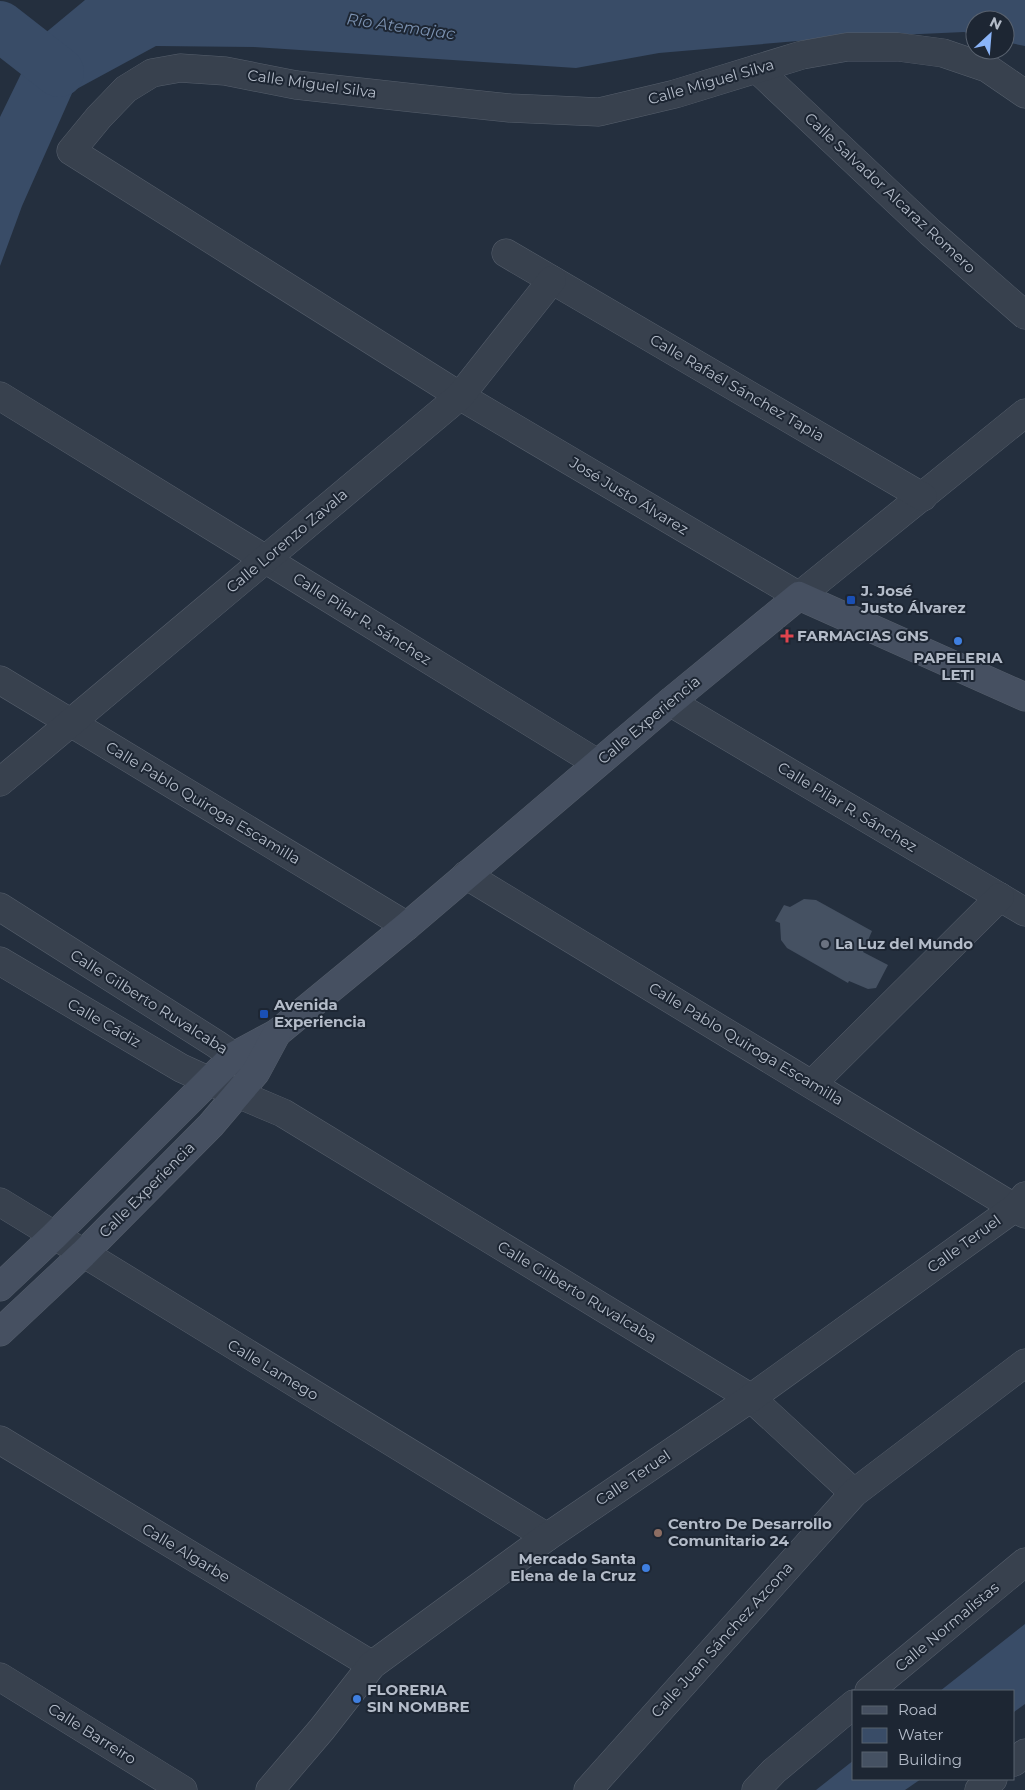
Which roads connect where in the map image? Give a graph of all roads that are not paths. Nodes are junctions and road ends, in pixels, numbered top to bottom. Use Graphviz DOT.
graph roads {
  1 [pos="757,69"];
  2 [pos="1025,94"];
  3 [pos="506,253"];
  4 [pos="552,280"];
  5 [pos="1025,315"];
  6 [pos="0,396"];
  7 [pos="460,396"];
  8 [pos="1025,413"];
  9 [pos="922,497"];
  10 [pos="266,559"];
  11 [pos="799,596"];
  12 [pos="0,680"];
  13 [pos="1025,697"];
  14 [pos="670,702"];
  15 [pos="71,723"];
  16 [pos="597,763"];
  17 [pos="0,782"];
  18 [pos="466,875"];
  19 [pos="1000,897"];
  20 [pos="0,907"];
  21 [pos="1025,912"];
  22 [pos="406,926"];
  23 [pos="0,961"];
  24 [pos="277,1032"];
  25 [pos="234,1056"];
  26 [pos="256,1072"];
  27 [pos="210,1081"];
  28 [pos="812,1084"];
  29 [pos="238,1094"];
  30 [pos="283,1113"];
  31 [pos="0,1202"];
  32 [pos="1022,1206"];
  33 [pos="54,1236"];
  34 [pos="84,1254"];
  35 [pos="0,1287"];
  36 [pos="0,1332"];
  37 [pos="1025,1363"];
  38 [pos="751,1398"];
  39 [pos="0,1440"];
  40 [pos="854,1493"];
  41 [pos="547,1537"];
  42 [pos="1025,1562"];
  43 [pos="372,1665"];
  44 [pos="0,1677"];
  45 [pos="870,1690"];
  46 [pos="852,1706"];
  47 [pos="1025,1753"];
  48 [pos="1015,1761"];
  49 [pos="992,1780"];
  50 [pos="183,1790"];
  51 [pos="270,1790"];
  52 [pos="588,1790"];
  53 [pos="756,1790"];
  54 [pos="979,1790"];
  1 -- 2 [label="street, Calle Miguel Silva"];
  1 -- 5 [label="street, Calle Salvador Alcaraz Romero"];
  1 -- 7 [label="street, Calle Miguel Silva"];
  3 -- 4 [label="street, Calle Rafaél Sánchez Tapia"];
  4 -- 7 [label="street, Calle Lorenzo Zavala"];
  4 -- 9 [label="street, Calle Rafaél Sánchez Tapia"];
  6 -- 10 [label="street, Calle Pilar R. Sánchez"];
  7 -- 10 [label="street, Calle Lorenzo Zavala"];
  7 -- 11 [label="street, José Justo Álvarez"];
  8 -- 9 [label="street, Calle Experiencia"];
  9 -- 11 [label="street, Calle Experiencia"];
  10 -- 15 [label="street, Calle Lorenzo Zavala"];
  10 -- 16 [label="street, Calle Pilar R. Sánchez"];
  11 -- 13 [label="street"];
  11 -- 14 [label="street, Calle Experiencia"];
  12 -- 15 [label="street, Calle Pablo Quiroga Escamilla"];
  14 -- 16 [label="street, Calle Experiencia"];
  14 -- 19 [label="street, Calle Pilar R. Sánchez"];
  15 -- 17 [label="street, Calle Lorenzo Zavala"];
  15 -- 22 [label="street, Calle Pablo Quiroga Escamilla"];
  16 -- 18 [label="street, Calle Experiencia"];
  18 -- 22 [label="street, Calle Experiencia"];
  18 -- 28 [label="street, Calle Pablo Quiroga Escamilla"];
  19 -- 21 [label="street, Calle Pilar R. Sánchez"];
  19 -- 28 [label="street"];
  20 -- 25 [label="street, Calle Gilberto Ruvalcaba"];
  22 -- 24 [label="street, Calle Experiencia"];
  23 -- 27 [label="street, Calle Cádiz"];
  24 -- 25 [label="street, Calle Experiencia"];
  24 -- 26 [label="street, Calle Experiencia"];
  25 -- 26 [label="street, Calle Gilberto Ruvalcaba"];
  25 -- 27 [label="street, Calle Experiencia"];
  26 -- 29 [label="street, Calle Experiencia"];
  26 -- 30 [label="street, Calle Gilberto Ruvalcaba"];
  27 -- 29 [label="street, Calle Cádiz"];
  27 -- 33 [label="street, Calle Experiencia"];
  28 -- 32 [label="street, Calle Pablo Quiroga Escamilla"];
  29 -- 30 [label="street, Calle Gilberto Ruvalcaba"];
  29 -- 34 [label="street, Calle Experiencia"];
  30 -- 38 [label="street, Calle Gilberto Ruvalcaba"];
  31 -- 33 [label="street, Calle Lamego"];
  32 -- 38 [label="street, Calle Teruel"];
  33 -- 34 [label="street, Calle Lamego"];
  33 -- 35 [label="street, Calle Experiencia"];
  34 -- 36 [label="street, Calle Experiencia"];
  34 -- 41 [label="street, Calle Lamego"];
  37 -- 40 [label="street, Calle Juan Sánchez Azcona"];
  38 -- 40 [label="street, Calle Gilberto Ruvalcaba"];
  38 -- 41 [label="street, Calle Teruel"];
  39 -- 43 [label="street, Calle Algarbe"];
  40 -- 52 [label="street, Calle Juan Sánchez Azcona"];
  41 -- 43 [label="street, Calle Teruel"];
  42 -- 45 [label="street, Calle Normalistas"];
  43 -- 51 [label="street, Calle Teruel"];
  44 -- 50 [label="street, Calle Barreiro"];
  46 -- 53 [label="street"];
  47 -- 48 [label="street"];
  49 -- 54 [label="street"];
}
